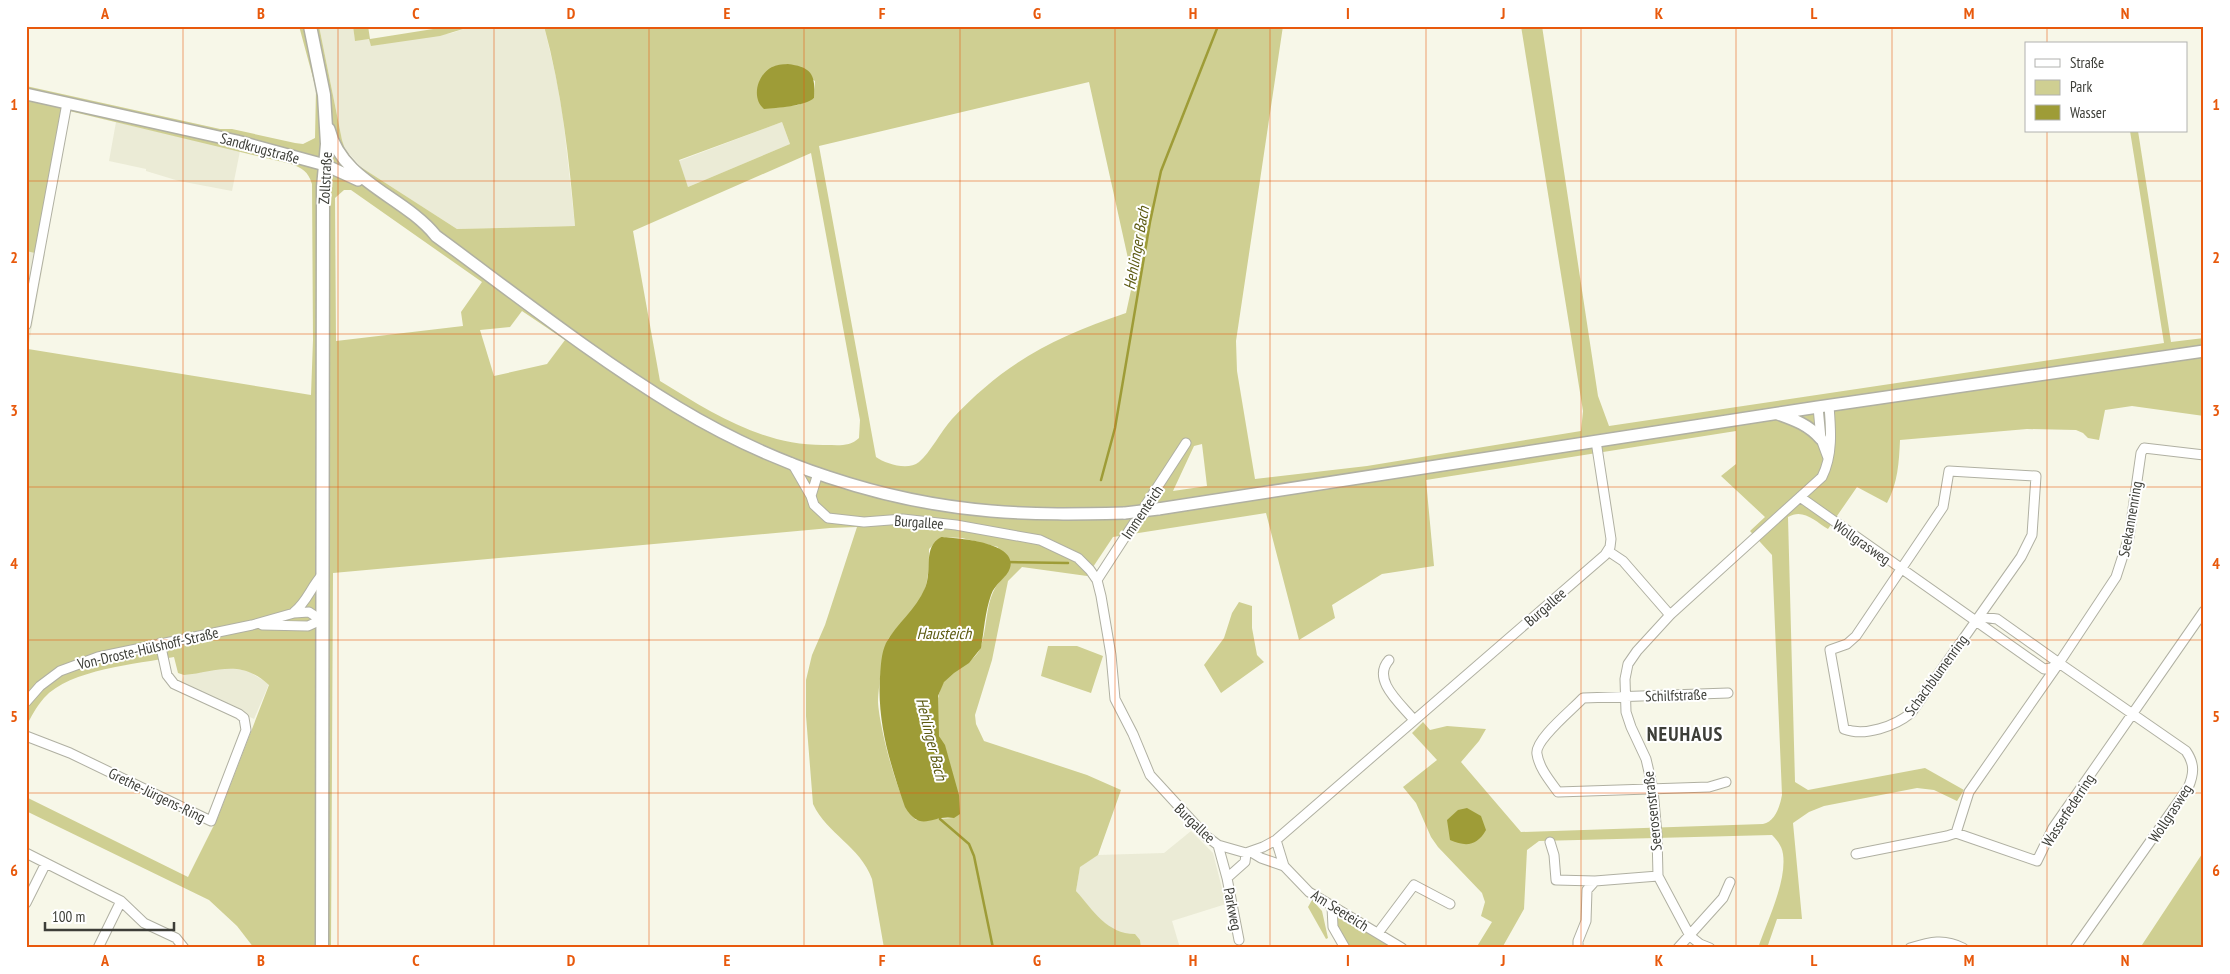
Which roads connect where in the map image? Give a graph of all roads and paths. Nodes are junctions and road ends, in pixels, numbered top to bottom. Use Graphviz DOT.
graph roads {
  1 [pos="310,26"];
  2 [pos="26,94"];
  3 [pos="66,103"];
  4 [pos="325,115"];
  5 [pos="325,166"];
  6 [pos="436,236"];
  7 [pos="26,325"];
  8 [pos="2204,351"];
  9 [pos="1824,407"];
  10 [pos="1776,414"];
  11 [pos="1821,439"];
  12 [pos="1596,442"];
  13 [pos="1186,443"];
  14 [pos="2204,455"];
  15 [pos="1828,458"];
  16 [pos="792,463"];
  17 [pos="818,473"];
  18 [pos="811,496"];
  19 [pos="1800,497"];
  20 [pos="1608,551"];
  21 [pos="1900,569"];
  22 [pos="322,575"];
  23 [pos="1097,580"];
  24 [pos="2204,611"];
  25 [pos="294,613"];
  26 [pos="1670,615"];
  27 [pos="322,620"];
  28 [pos="1975,621"];
  29 [pos="252,625"];
  30 [pos="160,643"];
  31 [pos="1390,660"];
  32 [pos="2060,663"];
  33 [pos="1728,693"];
  34 [pos="1625,697"];
  35 [pos="26,702"];
  36 [pos="2132,714"];
  37 [pos="1414,720"];
  38 [pos="26,736"];
  39 [pos="1726,782"];
  40 [pos="1653,789"];
  41 [pos="1956,833"];
  42 [pos="1276,840"];
  43 [pos="1550,842"];
  44 [pos="1218,845"];
  45 [pos="1249,852"];
  46 [pos="26,853"];
  47 [pos="1856,854"];
  48 [pos="46,863"];
  49 [pos="1284,866"];
  50 [pos="1658,876"];
  51 [pos="1227,878"];
  52 [pos="1595,880"];
  53 [pos="1730,882"];
  54 [pos="121,901"];
  55 [pos="26,903"];
  56 [pos="1450,904"];
  57 [pos="1332,907"];
  58 [pos="1378,933"];
  59 [pos="1690,936"];
  60 [pos="1239,940"];
  61 [pos="98,948"];
  62 [pos="184,948"];
  63 [pos="322,948"];
  64 [pos="1345,948"];
  65 [pos="1402,948"];
  66 [pos="1578,948"];
  67 [pos="1678,948"];
  68 [pos="1710,948"];
  69 [pos="1910,948"];
  70 [pos="1963,948"];
  71 [pos="2075,948"];
  1 -- 4 [label="main road, Zollstraße"];
  2 -- 3 [label="street, Sandkrugstraße"];
  3 -- 5 [label="street, Sandkrugstraße"];
  3 -- 7 [label="street"];
  4 -- 5 [label="main road, Zollstraße"];
  4 -- 6 [label="street"];
  5 -- 6 [label="street, Sandkrugstraße"];
  5 -- 22 [label="main road, Zollstraße"];
  6 -- 16 [label="street"];
  8 -- 9 [label="street"];
  9 -- 10 [label="street"];
  9 -- 11 [label="street"];
  9 -- 15 [label="street, Seerosenstraße"];
  10 -- 11 [label="street"];
  10 -- 12 [label="street"];
  11 -- 15 [label="street"];
  12 -- 17 [label="street, bridge"];
  12 -- 20 [label="street"];
  13 -- 23 [label="street, Immenteich"];
  14 -- 32 [label="street, Seekannenring"];
  15 -- 19 [label="street, Seerosenstraße"];
  16 -- 17 [label="street"];
  16 -- 18 [label="street, Burgallee"];
  17 -- 18 [label="street"];
  18 -- 23 [label="street, Burgallee"];
  19 -- 21 [label="street, Wollgrasweg"];
  19 -- 26 [label="street, Seerosenstraße"];
  20 -- 26 [label="street"];
  20 -- 37 [label="street, Burgallee"];
  21 -- 28 [label="street, Wollgrasweg"];
  21 -- 28 [label="street"];
  21 -- 28 [label="street, Schachblumenring"];
  22 -- 25 [label="street"];
  22 -- 27 [label="main road, Zollstraße"];
  23 -- 44 [label="street, Burgallee"];
  24 -- 36 [label="street"];
  25 -- 27 [label="street, Von-Droste-Hülshoff-Straße"];
  25 -- 29 [label="street, Von-Droste-Hülshoff-Straße"];
  26 -- 34 [label="street, Seerosenstraße"];
  27 -- 29 [label="street, Von-Droste-Hülshoff-Straße"];
  27 -- 63 [label="main road, Zollstraße"];
  28 -- 32 [label="street, Wollgrasweg"];
  28 -- 32 [label="street, Wollgrasweg"];
  29 -- 30 [label="street, Von-Droste-Hülshoff-Straße"];
  30 -- 35 [label="street, Von-Droste-Hülshoff-Straße"];
  30 -- 38 [label="street, Grethe-Jürgens-Ring"];
  31 -- 37 [label="street"];
  32 -- 36 [label="street, Wollgrasweg"];
  32 -- 41 [label="street"];
  33 -- 34 [label="street, Schilfstraße"];
  34 -- 40 [label="street, Seerosenstraße"];
  34 -- 40 [label="street, Schilfstraße"];
  36 -- 41 [label="street, Wasserfederring"];
  36 -- 71 [label="street, Wollgrasweg"];
  37 -- 42 [label="street, Burgallee"];
  39 -- 40 [label="street"];
  40 -- 50 [label="street, Seerosenstraße"];
  41 -- 47 [label="street"];
  42 -- 45 [label="street, Burgallee"];
  42 -- 49 [label="street, Am Seeteich"];
  43 -- 52 [label="street"];
  44 -- 45 [label="street, Burgallee"];
  44 -- 51 [label="street, Parkweg"];
  45 -- 49 [label="street, Am Seeteich"];
  45 -- 51 [label="street, Parkweg"];
  46 -- 48 [label="street"];
  48 -- 54 [label="street"];
  48 -- 55 [label="street"];
  49 -- 57 [label="street, Am Seeteich"];
  50 -- 52 [label="street"];
  50 -- 59 [label="street, Seerosenstraße"];
  51 -- 60 [label="street, Parkweg"];
  52 -- 66 [label="street"];
  53 -- 59 [label="street"];
  54 -- 61 [label="street"];
  54 -- 62 [label="street"];
  56 -- 58 [label="street"];
  57 -- 58 [label="street, Am Seeteich"];
  57 -- 64 [label="street"];
  58 -- 65 [label="street, Am Seeteich"];
  59 -- 67 [label="street"];
  59 -- 68 [label="street"];
  69 -- 70 [label="street"];
}
